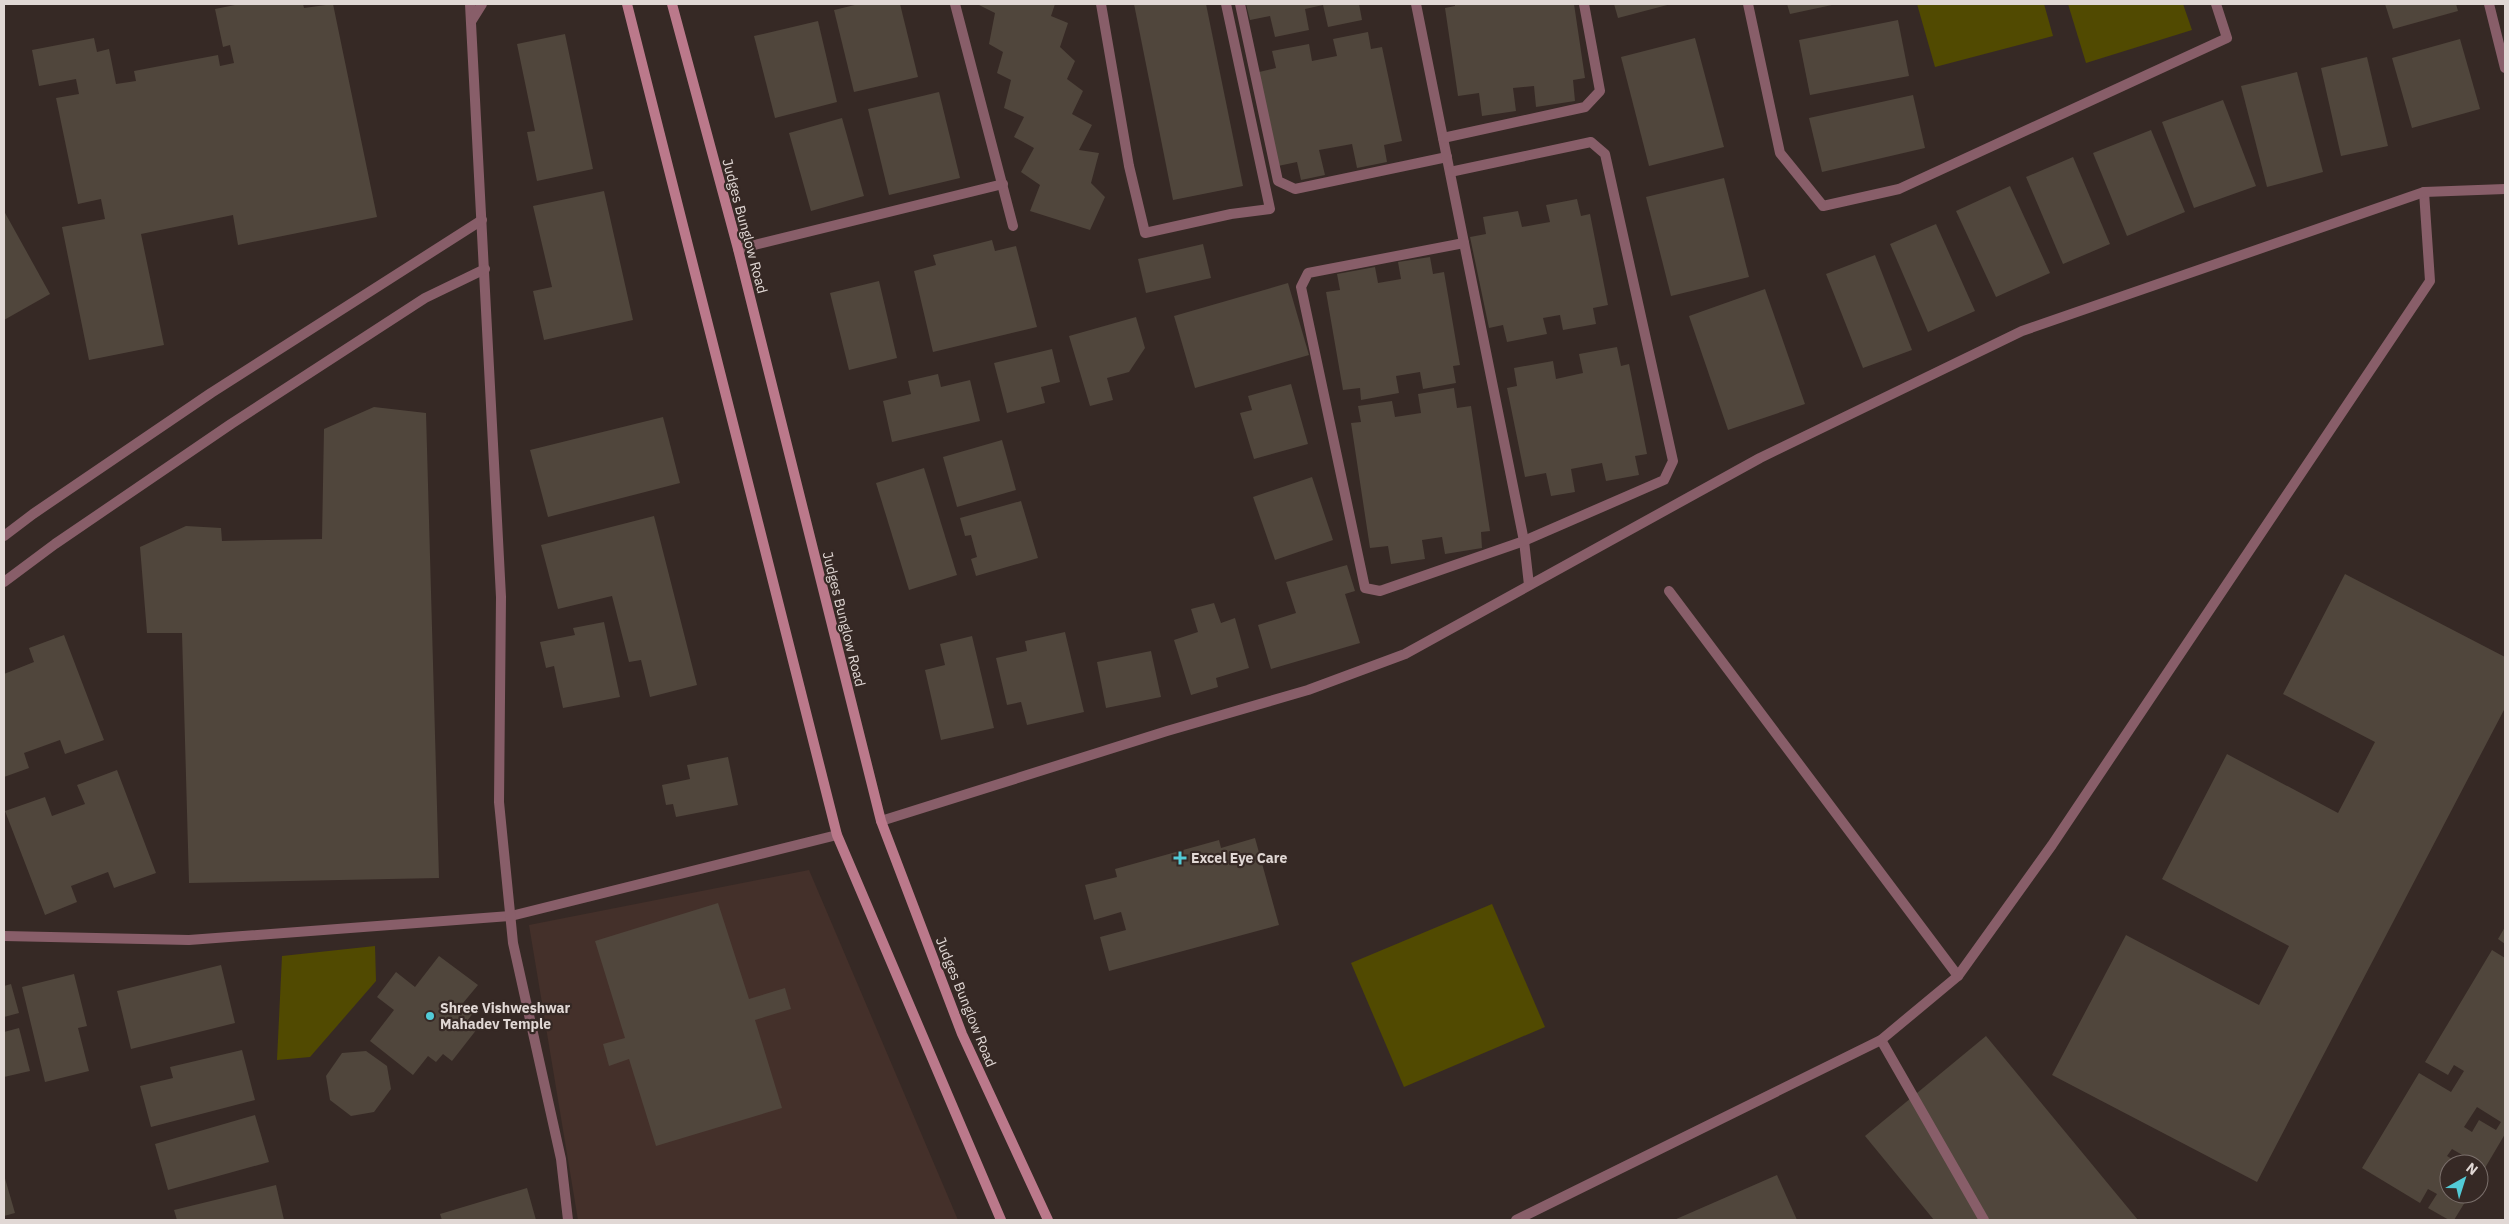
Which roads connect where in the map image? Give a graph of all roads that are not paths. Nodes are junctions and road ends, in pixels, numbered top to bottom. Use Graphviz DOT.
graph roads {
  1 [pos="470,4"];
  2 [pos="482,4"];
  3 [pos="627,4"];
  4 [pos="672,4"];
  5 [pos="955,4"];
  6 [pos="1101,4"];
  7 [pos="1226,4"];
  8 [pos="1240,4"];
  9 [pos="1416,4"];
  10 [pos="1584,4"];
  11 [pos="1748,4"];
  12 [pos="2216,4"];
  13 [pos="2489,4"];
  14 [pos="472,20"];
  15 [pos="2505,68"];
  16 [pos="1443,138"];
  17 [pos="1447,157"];
  18 [pos="1450,172"];
  19 [pos="1003,184"];
  20 [pos="2505,189"];
  21 [pos="2424,192"];
  22 [pos="482,220"];
  23 [pos="1013,226"];
  24 [pos="1464,243"];
  25 [pos="738,249"];
  26 [pos="485,269"];
  27 [pos="4,536"];
  28 [pos="1524,541"];
  29 [pos="4,582"];
  30 [pos="1529,586"];
  31 [pos="1669,591"];
  32 [pos="881,821"];
  33 [pos="838,835"];
  34 [pos="511,916"];
  35 [pos="4,936"];
  36 [pos="1958,976"];
  37 [pos="1880,1040"];
  38 [pos="568,1220"];
  39 [pos="1001,1220"];
  40 [pos="1048,1220"];
  41 [pos="1516,1220"];
  42 [pos="1984,1220"];
  1 -- 14 [label="street"];
  2 -- 14 [label="street"];
  3 -- 33 [label="main road"];
  4 -- 25 [label="main road, Judges Bunglow Road"];
  5 -- 19 [label="street"];
  6 -- 7 [label="street"];
  8 -- 17 [label="street"];
  9 -- 16 [label="street"];
  10 -- 16 [label="street"];
  11 -- 12 [label="street"];
  13 -- 15 [label="street"];
  14 -- 22 [label="street"];
  16 -- 17 [label="street"];
  17 -- 18 [label="street"];
  18 -- 24 [label="street"];
  18 -- 28 [label="street"];
  19 -- 23 [label="street"];
  19 -- 25 [label="street"];
  20 -- 21 [label="street"];
  21 -- 30 [label="street"];
  21 -- 36 [label="street"];
  22 -- 26 [label="street"];
  22 -- 27 [label="street"];
  24 -- 28 [label="street"];
  24 -- 28 [label="street"];
  25 -- 32 [label="main road, Judges Bunglow Road"];
  26 -- 29 [label="street"];
  26 -- 34 [label="street"];
  28 -- 30 [label="street"];
  30 -- 32 [label="street"];
  31 -- 36 [label="street"];
  32 -- 40 [label="main road, Judges Bunglow Road"];
  33 -- 34 [label="street"];
  33 -- 39 [label="main road"];
  34 -- 35 [label="street"];
  34 -- 38 [label="street"];
  36 -- 37 [label="street"];
  37 -- 41 [label="street"];
  37 -- 42 [label="street"];
}
